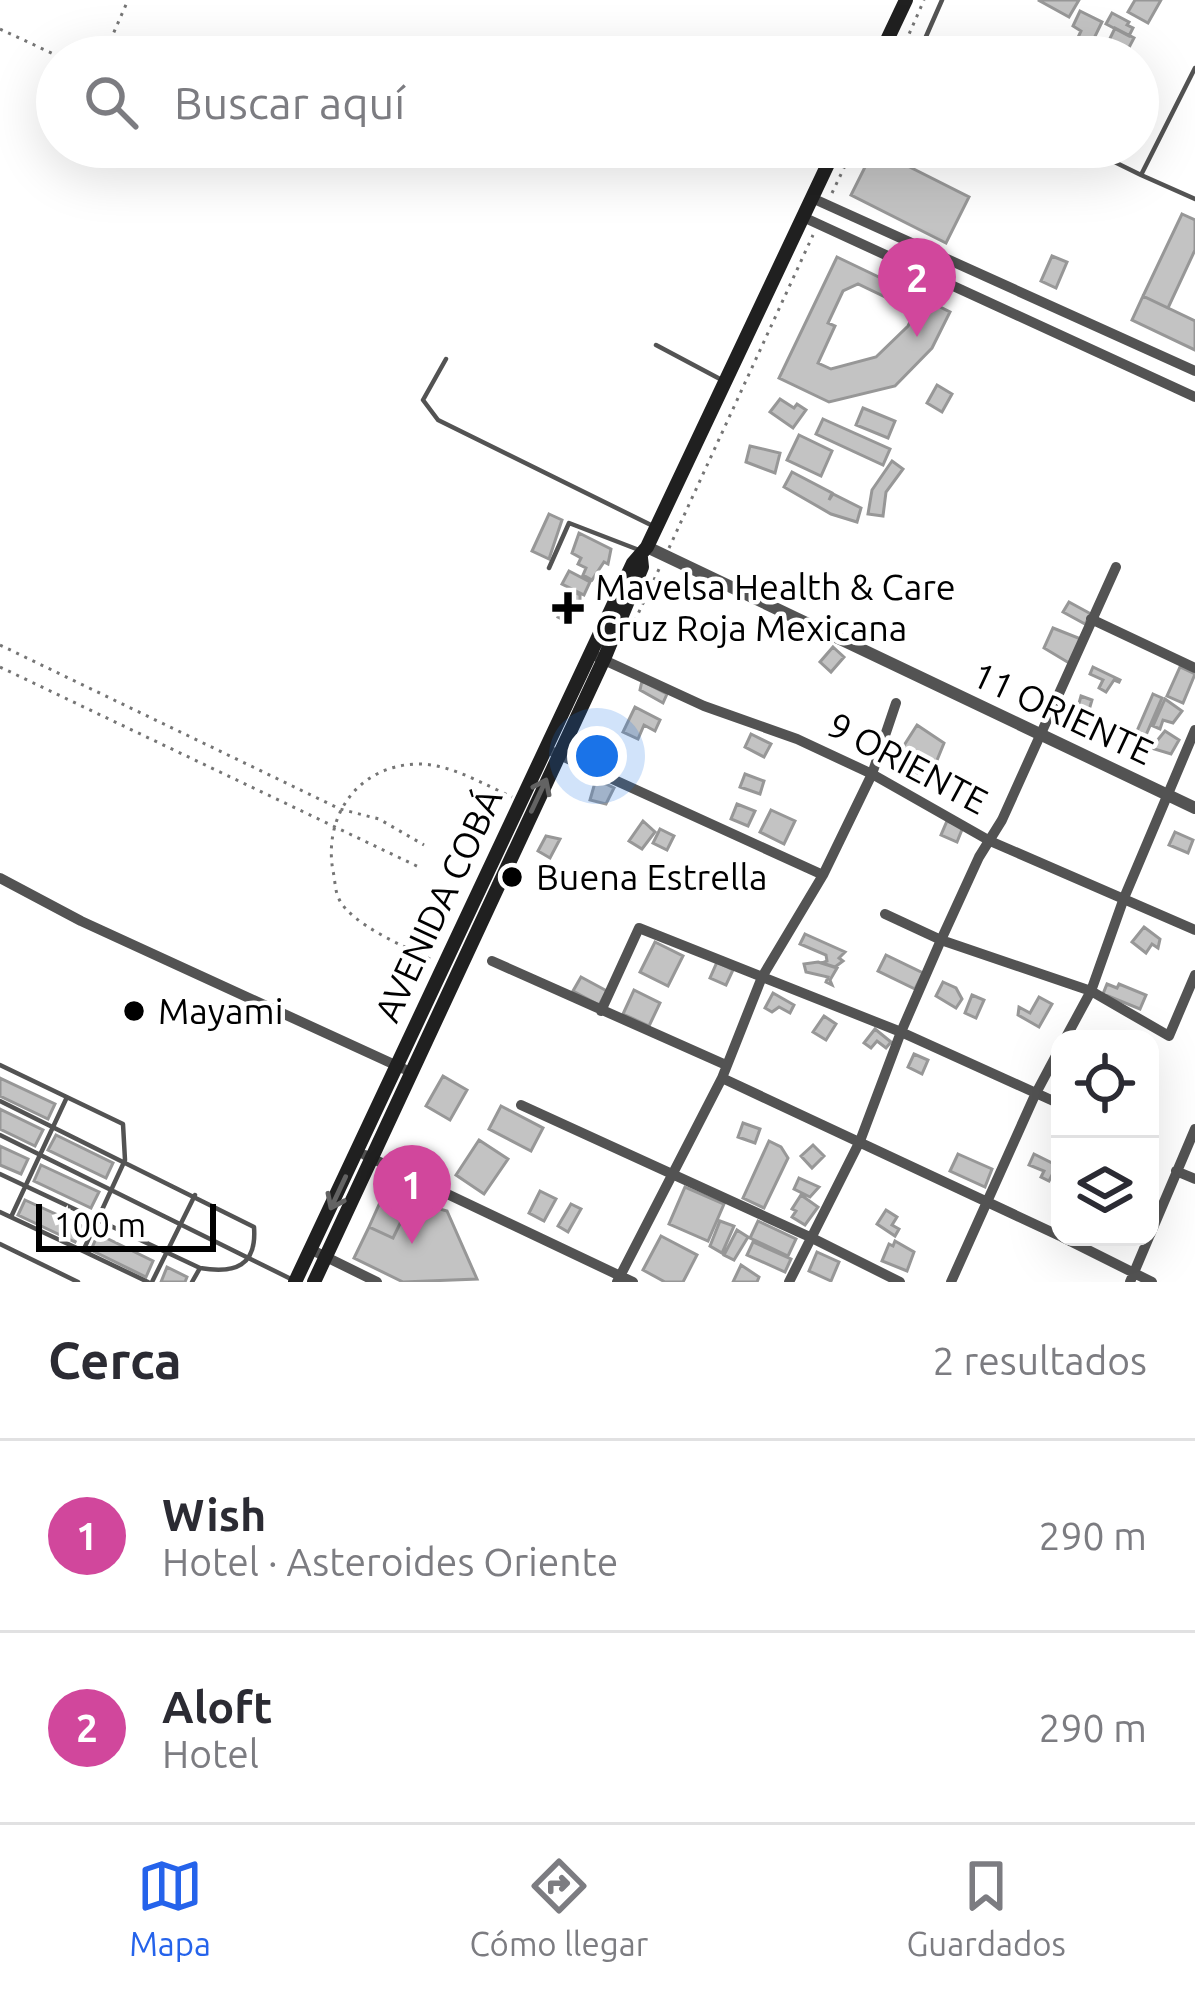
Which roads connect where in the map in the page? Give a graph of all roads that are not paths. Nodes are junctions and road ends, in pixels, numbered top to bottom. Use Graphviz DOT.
graph roads {
  1 [pos="906,0"];
  2 [pos="942,0"];
  3 [pos="888,36"];
  4 [pos="926,36"];
  5 [pos="1195,68"];
  6 [pos="1159,139"];
  7 [pos="826,168"];
  8 [pos="1127,168"];
  9 [pos="1145,168"];
  10 [pos="1141,175"];
  11 [pos="812,198"];
  12 [pos="1195,200"];
  13 [pos="803,217"];
  14 [pos="656,345"];
  15 [pos="1162,357"];
  16 [pos="446,359"];
  17 [pos="1195,371"];
  18 [pos="1154,379"];
  19 [pos="725,382"];
  20 [pos="1195,398"];
  21 [pos="656,528"];
  22 [pos="644,552"];
  23 [pos="1117,567"];
  24 [pos="549,568"];
  25 [pos="1091,619"];
  26 [pos="598,656"];
  27 [pos="1195,668"];
  28 [pos="896,703"];
  29 [pos="1195,730"];
  30 [pos="1039,736"];
  31 [pos="550,751"];
  32 [pos="872,774"];
  33 [pos="1167,795"];
  34 [pos="1195,808"];
  35 [pos="990,841"];
  36 [pos="823,875"];
  37 [pos="0,878"];
  38 [pos="1124,898"];
  39 [pos="885,914"];
  40 [pos="1195,930"];
  41 [pos="941,940"];
  42 [pos="492,961"];
  43 [pos="1195,975"];
  44 [pos="762,977"];
  45 [pos="1091,991"];
  46 [pos="601,1011"];
  47 [pos="1070,1030"];
  48 [pos="901,1032"];
  49 [pos="0,1065"];
  50 [pos="1051,1065"];
  51 [pos="404,1069"];
  52 [pos="724,1072"];
  53 [pos="1035,1095"];
  54 [pos="67,1097"];
  55 [pos="0,1101"];
  56 [pos="1051,1101"];
  57 [pos="520,1105"];
  58 [pos="53,1126"];
  59 [pos="1195,1129"];
  60 [pos="0,1136"];
  61 [pos="860,1142"];
  62 [pos="40,1154"];
  63 [pos="365,1155"];
  64 [pos="125,1160"];
  65 [pos="1176,1171"];
  66 [pos="671,1173"];
  67 [pos="0,1174"];
  68 [pos="1195,1179"];
  69 [pos="26,1186"];
  70 [pos="112,1188"];
  71 [pos="195,1195"];
  72 [pos="990,1200"];
  73 [pos="0,1212"];
  74 [pos="1159,1212"];
  75 [pos="11,1217"];
  76 [pos="98,1219"];
  77 [pos="182,1222"];
  78 [pos="1051,1231"];
  79 [pos="812,1238"];
  80 [pos="0,1244"];
  81 [pos="1078,1246"];
  82 [pos="1145,1246"];
  83 [pos="83,1251"];
  84 [pos="167,1251"];
  85 [pos="319,1254"];
  86 [pos="249,1256"];
  87 [pos="200,1268"];
  88 [pos="1132,1278"];
  89 [pos="623,1280"];
  90 [pos="78,1282"];
  91 [pos="150,1282"];
  92 [pos="192,1282"];
  93 [pos="296,1282"];
  94 [pos="314,1282"];
  95 [pos="376,1282"];
  96 [pos="789,1282"];
  97 [pos="900,1282"];
  98 [pos="951,1282"];
  99 [pos="1152,1282"];
  1 -- 3 [label="main road"];
  2 -- 4 [label="lane"];
  5 -- 6 [label="lane"];
  7 -- 11 [label="main road, AVENIDA COBÁ"];
  8 -- 10 [label="lane"];
  9 -- 10 [label="lane"];
  10 -- 12 [label="lane"];
  11 -- 13 [label="main road, AVENIDA COBÁ"];
  11 -- 15 [label="street"];
  13 -- 18 [label="street"];
  13 -- 19 [label="main road, AVENIDA COBÁ"];
  14 -- 19 [label="lane"];
  15 -- 17 [label="street"];
  15 -- 18 [label="street"];
  16 -- 21 [label="lane"];
  18 -- 20 [label="street"];
  19 -- 21 [label="main road, AVENIDA COBÁ"];
  21 -- 22 [label="main road, AVENIDA COBÁ"];
  22 -- 24 [label="lane"];
  22 -- 26 [label="main road, AVENIDA COBÁ"];
  22 -- 30 [label="street, 11 ORIENTE"];
  23 -- 25 [label="street"];
  25 -- 27 [label="street"];
  25 -- 30 [label="street"];
  26 -- 31 [label="main road, AVENIDA COBÁ"];
  26 -- 32 [label="street, 9 ORIENTE"];
  28 -- 32 [label="street"];
  29 -- 33 [label="street"];
  30 -- 33 [label="street, 11 ORIENTE"];
  30 -- 35 [label="street"];
  31 -- 36 [label="street"];
  51 -- 31 [label="main road, AVENIDA COBÁ, one-way"];
  31 -- 51 [label="main road, AVENIDA COBÁ"];
  32 -- 35 [label="street, 9 ORIENTE"];
  32 -- 36 [label="street"];
  33 -- 34 [label="street, 11 ORIENTE"];
  33 -- 38 [label="street"];
  35 -- 38 [label="street, 9 ORIENTE"];
  35 -- 41 [label="street"];
  36 -- 44 [label="street"];
  37 -- 51 [label="street"];
  38 -- 40 [label="street, 9 ORIENTE"];
  38 -- 45 [label="street"];
  39 -- 41 [label="street"];
  41 -- 45 [label="street"];
  41 -- 48 [label="street"];
  42 -- 46 [label="street"];
  43 -- 45 [label="street"];
  44 -- 46 [label="street"];
  44 -- 48 [label="street"];
  44 -- 52 [label="street"];
  45 -- 47 [label="street"];
  46 -- 52 [label="street"];
  48 -- 53 [label="street"];
  48 -- 61 [label="street"];
  49 -- 54 [label="lane"];
  50 -- 53 [label="street"];
  51 -- 63 [label="main road, AVENIDA COBÁ"];
  52 -- 61 [label="street"];
  52 -- 66 [label="street"];
  53 -- 56 [label="street"];
  53 -- 72 [label="street"];
  54 -- 58 [label="lane"];
  54 -- 64 [label="lane"];
  55 -- 58 [label="lane"];
  57 -- 66 [label="street"];
  58 -- 62 [label="lane"];
  58 -- 64 [label="lane"];
  59 -- 65 [label="street"];
  60 -- 62 [label="lane"];
  61 -- 72 [label="street"];
  61 -- 79 [label="street"];
  62 -- 69 [label="lane"];
  62 -- 70 [label="lane"];
  63 -- 85 [label="main road, AVENIDA COBÁ"];
  63 -- 89 [label="street"];
  64 -- 70 [label="lane"];
  64 -- 71 [label="lane"];
  65 -- 68 [label="street"];
  65 -- 74 [label="street"];
  66 -- 79 [label="street"];
  66 -- 89 [label="street"];
  67 -- 69 [label="lane"];
  69 -- 75 [label="lane"];
  69 -- 76 [label="lane"];
  70 -- 76 [label="lane"];
  70 -- 77 [label="lane"];
  71 -- 77 [label="lane"];
  71 -- 86 [label="lane"];
  72 -- 78 [label="street"];
  72 -- 98 [label="street"];
  73 -- 75 [label="lane"];
  75 -- 83 [label="lane"];
  76 -- 83 [label="lane"];
  76 -- 84 [label="lane"];
  77 -- 84 [label="lane"];
  77 -- 86 [label="lane"];
  79 -- 96 [label="street"];
  79 -- 97 [label="street"];
  80 -- 90 [label="lane"];
  81 -- 88 [label="street"];
  82 -- 88 [label="street"];
  83 -- 91 [label="lane"];
  84 -- 87 [label="lane"];
  84 -- 91 [label="lane"];
  85 -- 93 [label="main road, AVENIDA COBÁ"];
  85 -- 94 [label="main road, AVENIDA COBÁ"];
  85 -- 95 [label="street"];
  86 -- 87 [label="lane"];
  86 -- 93 [label="lane"];
  87 -- 92 [label="lane"];
  88 -- 99 [label="street"];
}
